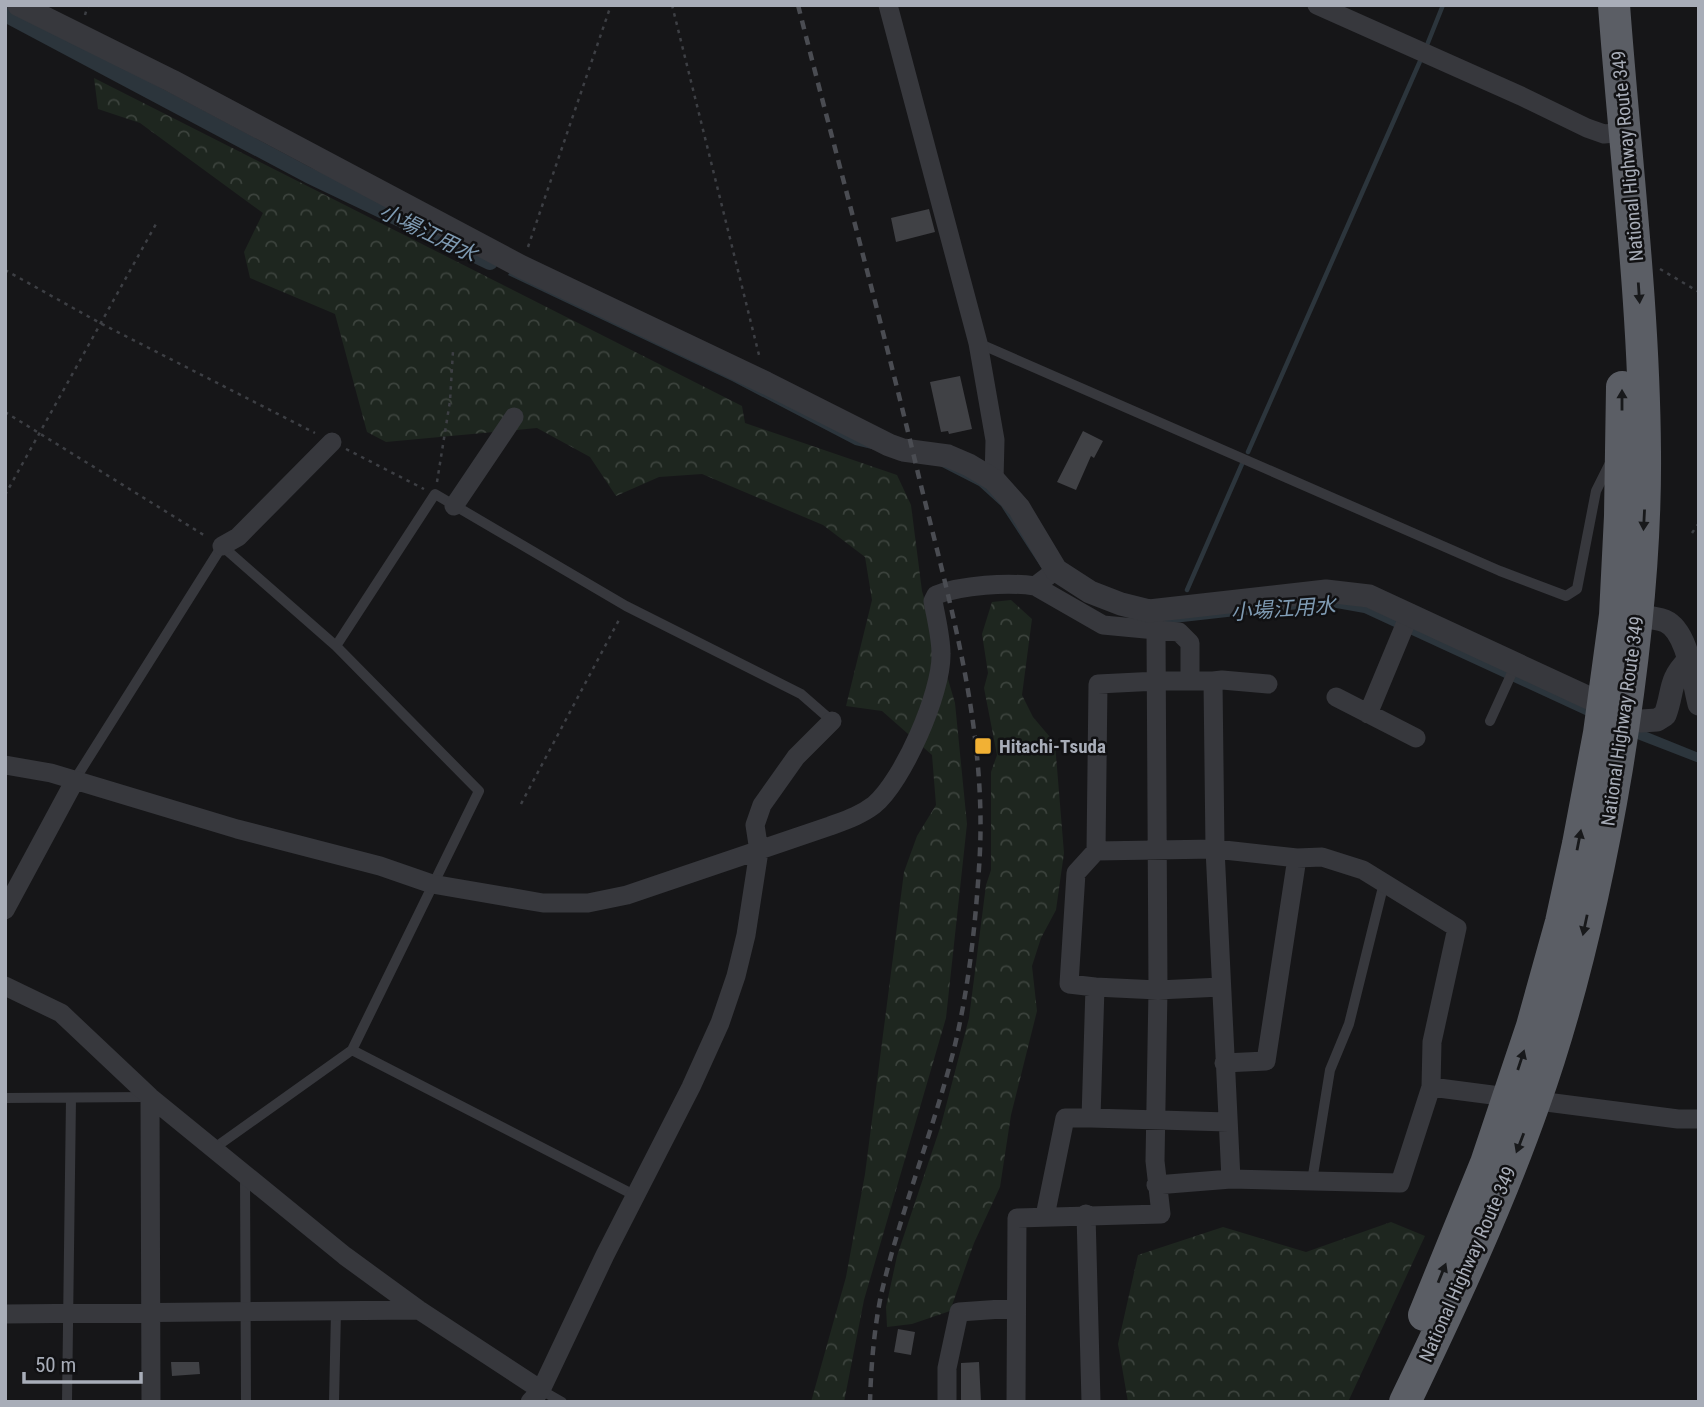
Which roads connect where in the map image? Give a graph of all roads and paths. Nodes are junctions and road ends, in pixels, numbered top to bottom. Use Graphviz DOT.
graph roads {
  1 [pos="19,5"];
  2 [pos="611,5"];
  3 [pos="673,5"];
  4 [pos="888,5"];
  5 [pos="1317,5"];
  6 [pos="1595,5"];
  7 [pos="1614,5"];
  8 [pos="1614,133"];
  9 [pos="156,224"];
  10 [pos="1637,265"];
  11 [pos="522,267"];
  12 [pos="5,270"];
  13 [pos="1699,292"];
  14 [pos="100,323"];
  15 [pos="978,343"];
  16 [pos="453,351"];
  17 [pos="766,383"];
  18 [pos="5,412"];
  19 [pos="514,417"];
  20 [pos="39,433"];
  21 [pos="1622,439"];
  22 [pos="332,442"];
  23 [pos="995,480"];
  24 [pos="435,494"];
  25 [pos="5,495"];
  26 [pos="454,506"];
  27 [pos="1699,523"];
  28 [pos="1692,533"];
  29 [pos="222,547"];
  30 [pos="1056,570"];
  31 [pos="1035,586"];
  32 [pos="626,606"];
  33 [pos="1626,616"];
  34 [pos="1406,623"];
  35 [pos="1156,630"];
  36 [pos="336,646"];
  37 [pos="1688,661"];
  38 [pos="1512,672"];
  39 [pos="1158,681"];
  40 [pos="1190,681"];
  41 [pos="1213,681"];
  42 [pos="1268,684"];
  43 [pos="1336,697"];
  44 [pos="1589,698"];
  45 [pos="1699,704"];
  46 [pos="1368,714"];
  47 [pos="1490,720"];
  48 [pos="832,721"];
  49 [pos="1641,722"];
  50 [pos="1416,738"];
  51 [pos="5,765"];
  52 [pos="74,782"];
  53 [pos="521,804"];
  54 [pos="1215,849"];
  55 [pos="1157,850"];
  56 [pos="759,851"];
  57 [pos="1096,851"];
  58 [pos="1297,858"];
  59 [pos="1384,883"];
  60 [pos="432,884"];
  61 [pos="5,910"];
  62 [pos="5,986"];
  63 [pos="1095,987"];
  64 [pos="1221,987"];
  65 [pos="1158,990"];
  66 [pos="352,1050"];
  67 [pos="1224,1063"];
  68 [pos="1431,1087"];
  69 [pos="150,1097"];
  70 [pos="5,1098"];
  71 [pos="71,1098"];
  72 [pos="1522,1100"];
  73 [pos="1091,1118"];
  74 [pos="1699,1119"];
  75 [pos="1156,1121"];
  76 [pos="1228,1122"];
  77 [pos="213,1149"];
  78 [pos="245,1174"];
  79 [pos="1231,1179"];
  80 [pos="1312,1181"];
  81 [pos="1156,1185"];
  82 [pos="636,1196"];
  83 [pos="1086,1214"];
  84 [pos="1045,1216"];
  85 [pos="1016,1308"];
  86 [pos="419,1310"];
  87 [pos="336,1311"];
  88 [pos="245,1312"];
  89 [pos="151,1313"];
  90 [pos="5,1314"];
  91 [pos="68,1314"];
  92 [pos="535,1396"];
  93 [pos="67,1402"];
  94 [pos="151,1402"];
  95 [pos="246,1402"];
  96 [pos="334,1402"];
  97 [pos="562,1402"];
  98 [pos="947,1402"];
  99 [pos="1016,1402"];
  100 [pos="1091,1402"];
  101 [pos="1382,1402"];
  102 [pos="1405,1402"];
  1 -- 11 [label="street"];
  2 -- 11 [label="path"];
  3 -- 17 [label="path"];
  4 -- 15 [label="street"];
  5 -- 8 [label="street"];
  6 -- 8 [label="highway, National Highway Route 349"];
  7 -- 8 [label="highway, National Highway Route 349"];
  8 -- 10 [label="highway, National Highway Route 349"];
  21 -- 8 [label="highway, National Highway Route 349, one-way"];
  9 -- 14 [label="path"];
  10 -- 13 [label="path"];
  10 -- 33 [label="highway, National Highway Route 349, one-way"];
  11 -- 17 [label="street"];
  12 -- 14 [label="path"];
  14 -- 20 [label="path"];
  14 -- 22 [label="path"];
  15 -- 21 [label="lane"];
  15 -- 23 [label="street"];
  16 -- 24 [label="path"];
  17 -- 23 [label="street"];
  18 -- 20 [label="path"];
  19 -- 26 [label="street"];
  20 -- 25 [label="path"];
  20 -- 29 [label="path"];
  21 -- 33 [label="highway, National Highway Route 349"];
  22 -- 24 [label="path"];
  22 -- 29 [label="street"];
  23 -- 30 [label="street"];
  24 -- 26 [label="lane"];
  24 -- 36 [label="lane"];
  26 -- 32 [label="lane"];
  27 -- 28 [label="path"];
  29 -- 36 [label="lane"];
  29 -- 52 [label="lane"];
  30 -- 31 [label="street"];
  30 -- 34 [label="street"];
  31 -- 35 [label="street"];
  31 -- 56 [label="street"];
  32 -- 48 [label="lane"];
  32 -- 53 [label="path"];
  33 -- 37 [label="street"];
  33 -- 72 [label="highway, National Highway Route 349"];
  34 -- 38 [label="street"];
  34 -- 46 [label="street"];
  35 -- 39 [label="street"];
  35 -- 40 [label="street"];
  36 -- 60 [label="lane"];
  37 -- 45 [label="street"];
  37 -- 49 [label="street"];
  38 -- 44 [label="street"];
  38 -- 47 [label="lane"];
  39 -- 40 [label="street"];
  39 -- 55 [label="street"];
  39 -- 57 [label="street"];
  40 -- 41 [label="street"];
  41 -- 42 [label="street"];
  41 -- 54 [label="street"];
  43 -- 46 [label="street"];
  46 -- 50 [label="street"];
  48 -- 56 [label="street"];
  51 -- 52 [label="street"];
  52 -- 60 [label="street"];
  52 -- 61 [label="street"];
  54 -- 55 [label="street"];
  54 -- 58 [label="street"];
  54 -- 64 [label="street"];
  55 -- 57 [label="street"];
  55 -- 65 [label="street"];
  56 -- 60 [label="street"];
  56 -- 82 [label="street"];
  57 -- 63 [label="street"];
  58 -- 59 [label="street"];
  58 -- 67 [label="street"];
  59 -- 68 [label="street"];
  59 -- 80 [label="lane"];
  60 -- 66 [label="lane"];
  62 -- 69 [label="street"];
  63 -- 65 [label="street"];
  63 -- 73 [label="street"];
  64 -- 65 [label="street"];
  64 -- 67 [label="street"];
  65 -- 75 [label="street"];
  66 -- 77 [label="lane"];
  66 -- 82 [label="lane"];
  67 -- 76 [label="street"];
  68 -- 72 [label="street"];
  68 -- 80 [label="street"];
  69 -- 71 [label="lane"];
  69 -- 77 [label="street"];
  69 -- 89 [label="street"];
  70 -- 71 [label="lane"];
  71 -- 91 [label="lane"];
  72 -- 74 [label="street"];
  101 -- 72 [label="highway, National Highway Route 349, one-way"];
  72 -- 102 [label="highway, National Highway Route 349, one-way"];
  73 -- 75 [label="street"];
  73 -- 84 [label="street"];
  75 -- 76 [label="street"];
  75 -- 81 [label="street"];
  76 -- 79 [label="street"];
  77 -- 78 [label="street"];
  78 -- 86 [label="street"];
  78 -- 88 [label="lane"];
  79 -- 80 [label="street"];
  79 -- 81 [label="street"];
  81 -- 83 [label="street"];
  82 -- 92 [label="street"];
  83 -- 84 [label="street"];
  83 -- 100 [label="street"];
  84 -- 85 [label="street"];
  85 -- 98 [label="street"];
  85 -- 99 [label="street"];
  86 -- 87 [label="street"];
  86 -- 92 [label="street"];
  87 -- 88 [label="street"];
  87 -- 96 [label="lane"];
  88 -- 89 [label="street"];
  88 -- 95 [label="lane"];
  89 -- 91 [label="street"];
  89 -- 94 [label="street"];
  90 -- 91 [label="street"];
  91 -- 93 [label="lane"];
  92 -- 97 [label="lane"];
}
